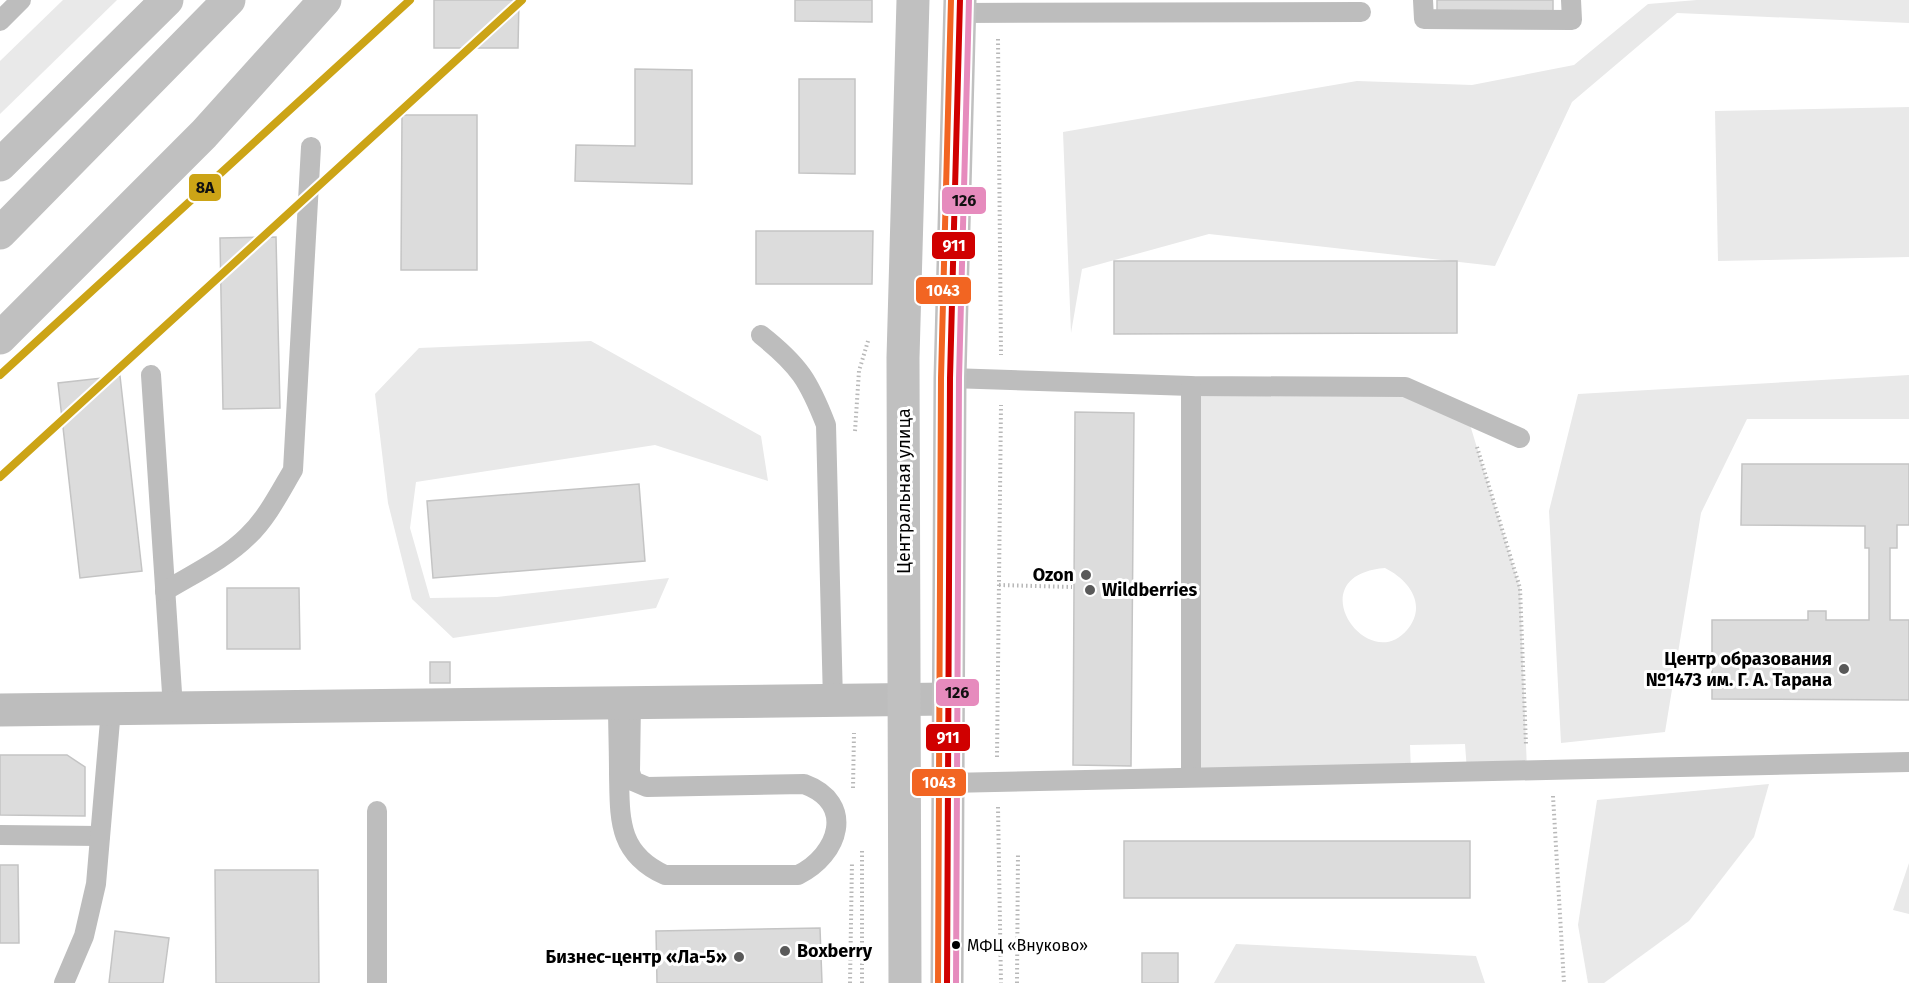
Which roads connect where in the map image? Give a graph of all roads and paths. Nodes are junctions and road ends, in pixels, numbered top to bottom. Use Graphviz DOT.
graph roads {
  1 [pos="21,0"];
  2 [pos="167,0"];
  3 [pos="229,0"];
  4 [pos="325,0"];
  5 [pos="913,0"];
  6 [pos="1423,0"];
  7 [pos="1571,0"];
  8 [pos="959,6"];
  9 [pos="1361,12"];
  10 [pos="0,21"];
  11 [pos="311,147"];
  12 [pos="0,165"];
  13 [pos="0,233"];
  14 [pos="871,332"];
  15 [pos="761,335"];
  16 [pos="0,338"];
  17 [pos="151,375"];
  18 [pos="950,378"];
  19 [pos="1191,386"];
  20 [pos="1467,415"];
  21 [pos="1520,438"];
  22 [pos="855,443"];
  23 [pos="999,585"];
  24 [pos="1072,587"];
  25 [pos="165,591"];
  26 [pos="948,699"];
  27 [pos="844,700"];
  28 [pos="904,700"];
  29 [pos="625,702"];
  30 [pos="173,708"];
  31 [pos="111,709"];
  32 [pos="0,710"];
  33 [pos="1909,762"];
  34 [pos="1527,770"];
  35 [pos="1551,771"];
  36 [pos="1191,777"];
  37 [pos="997,782"];
  38 [pos="948,783"];
  39 [pos="853,795"];
  40 [pos="377,811"];
  41 [pos="0,835"];
  42 [pos="100,836"];
  43 [pos="862,848"];
  44 [pos="1018,853"];
  45 [pos="852,854"];
  46 [pos="64,983"];
  47 [pos="377,983"];
  48 [pos="850,983"];
  49 [pos="862,983"];
  50 [pos="905,983"];
  51 [pos="947,983"];
  52 [pos="1001,983"];
  53 [pos="1017,983"];
  54 [pos="1564,983"];
  1 -- 10 [label="lane"];
  2 -- 12 [label="main road"];
  3 -- 13 [label="main road"];
  4 -- 16 [label="main road"];
  5 -- 28 [label="main road, Центральная улица"];
  6 -- 7 [label="lane"];
  8 -- 9 [label="lane"];
  8 -- 18 [label="main road"];
  11 -- 25 [label="lane"];
  14 -- 22 [label="path"];
  15 -- 27 [label="lane"];
  17 -- 25 [label="lane"];
  18 -- 19 [label="lane"];
  18 -- 26 [label="main road"];
  19 -- 20 [label="lane"];
  19 -- 36 [label="lane"];
  20 -- 21 [label="lane"];
  20 -- 34 [label="path"];
  23 -- 24 [label="path"];
  25 -- 30 [label="lane"];
  26 -- 28 [label="street"];
  26 -- 38 [label="main road"];
  27 -- 28 [label="street"];
  27 -- 29 [label="street"];
  27 -- 39 [label="path"];
  28 -- 50 [label="main road, Центральная улица"];
  29 -- 29 [label="lane"];
  29 -- 30 [label="street"];
  30 -- 31 [label="street"];
  31 -- 32 [label="street"];
  31 -- 42 [label="lane"];
  33 -- 35 [label="lane"];
  34 -- 35 [label="lane"];
  34 -- 36 [label="lane"];
  35 -- 54 [label="path"];
  36 -- 37 [label="lane"];
  37 -- 38 [label="lane"];
  37 -- 52 [label="path"];
  38 -- 51 [label="main road"];
  40 -- 47 [label="lane"];
  41 -- 42 [label="lane"];
  42 -- 46 [label="lane"];
  43 -- 49 [label="path"];
  44 -- 53 [label="path"];
  45 -- 48 [label="path"];
}
